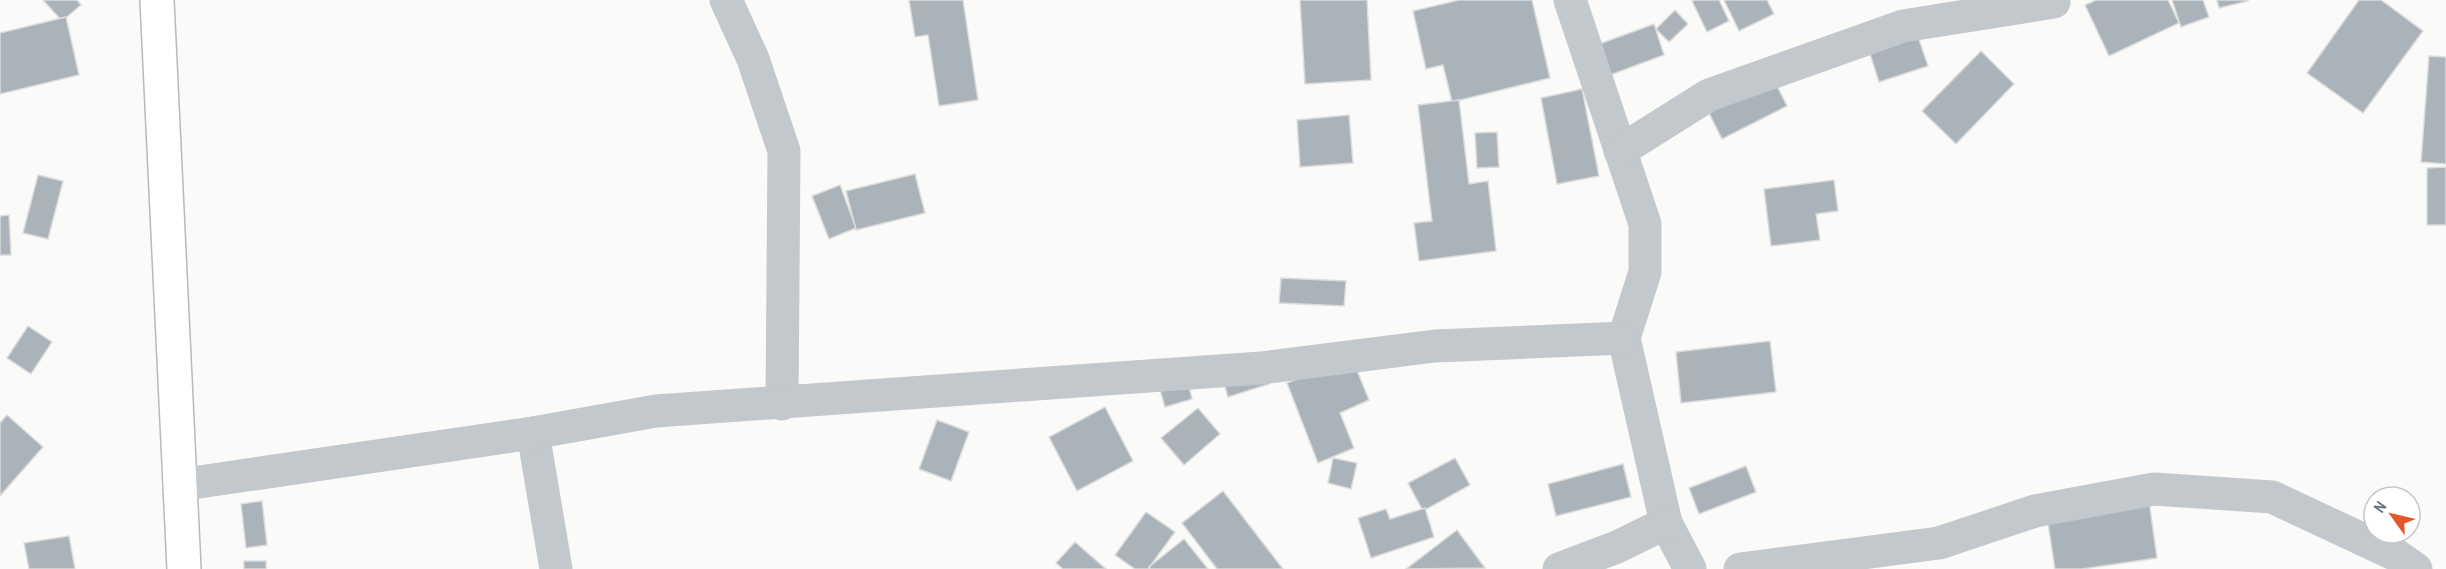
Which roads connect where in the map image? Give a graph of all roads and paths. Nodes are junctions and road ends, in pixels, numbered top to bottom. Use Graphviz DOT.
graph roads {
  1 [pos="157,0"];
  2 [pos="726,0"];
  3 [pos="1570,0"];
  4 [pos="2054,2"];
  5 [pos="1620,151"];
  6 [pos="1624,338"];
  7 [pos="782,404"];
  8 [pos="533,433"];
  9 [pos="179,485"];
  10 [pos="1666,523"];
  11 [pos="184,569"];
  12 [pos="556,569"];
  13 [pos="1558,569"];
  14 [pos="1690,569"];
  15 [pos="1740,569"];
  16 [pos="2416,569"];
  1 -- 9 [label="main road"];
  2 -- 7 [label="street"];
  3 -- 5 [label="street"];
  4 -- 5 [label="street"];
  5 -- 6 [label="street"];
  6 -- 7 [label="street"];
  6 -- 10 [label="street"];
  7 -- 8 [label="street"];
  8 -- 9 [label="street"];
  8 -- 12 [label="street"];
  9 -- 11 [label="main road"];
  10 -- 13 [label="street"];
  10 -- 14 [label="street"];
  15 -- 16 [label="street"];
}
